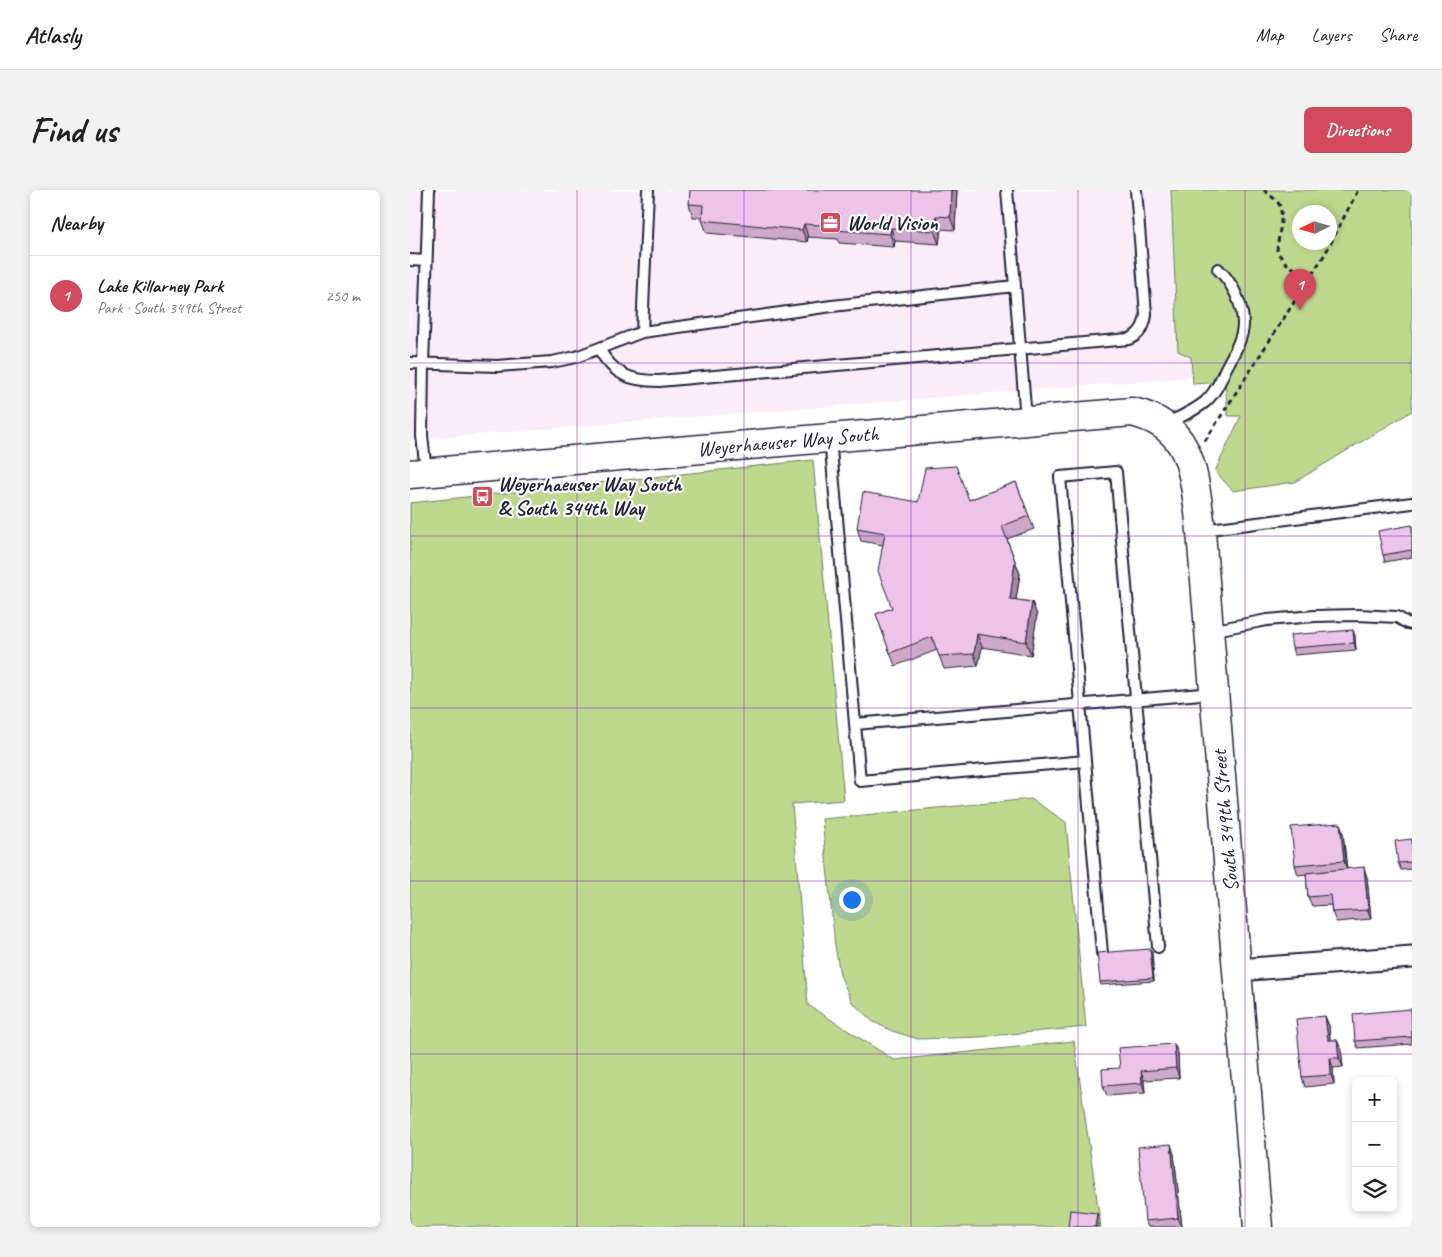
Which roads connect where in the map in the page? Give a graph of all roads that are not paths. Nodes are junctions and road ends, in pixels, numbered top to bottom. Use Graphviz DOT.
graph roads {
  1 [pos="429,190"];
  2 [pos="648,190"];
  3 [pos="1007,190"];
  4 [pos="1136,190"];
  5 [pos="410,260"];
  6 [pos="426,261"];
  7 [pos="1218,269"];
  8 [pos="1015,286"];
  9 [pos="642,332"];
  10 [pos="599,349"];
  11 [pos="1020,349"];
  12 [pos="410,363"];
  13 [pos="423,364"];
  14 [pos="1026,420"];
  15 [pos="1164,425"];
  16 [pos="830,437"];
  17 [pos="418,474"];
  18 [pos="1412,503"];
  19 [pos="1201,530"];
  20 [pos="1412,624"];
  21 [pos="1209,631"];
  22 [pos="1214,693"];
  23 [pos="1136,700"];
  24 [pos="1080,704"];
  25 [pos="855,724"];
  26 [pos="1085,761"];
  27 [pos="1158,947"];
  28 [pos="1102,952"];
  29 [pos="1412,957"];
  30 [pos="1237,970"];
  31 [pos="1258,1227"];
  1 -- 6 [label="lane"];
  2 -- 9 [label="lane"];
  3 -- 8 [label="lane"];
  4 -- 11 [label="lane"];
  5 -- 6 [label="lane"];
  6 -- 13 [label="lane"];
  7 -- 15 [label="lane"];
  8 -- 9 [label="lane"];
  8 -- 11 [label="lane"];
  9 -- 10 [label="lane"];
  10 -- 11 [label="lane"];
  10 -- 13 [label="lane"];
  11 -- 14 [label="lane"];
  12 -- 13 [label="lane"];
  13 -- 17 [label="lane"];
  14 -- 15 [label="street, Weyerhaeuser Way South"];
  14 -- 16 [label="street, Weyerhaeuser Way South"];
  15 -- 19 [label="street, South 349th Street"];
  16 -- 17 [label="street, Weyerhaeuser Way South"];
  16 -- 25 [label="lane"];
  18 -- 19 [label="lane"];
  19 -- 21 [label="street, South 349th Street"];
  20 -- 21 [label="lane"];
  21 -- 22 [label="street, South 349th Street"];
  22 -- 23 [label="lane"];
  22 -- 30 [label="street, South 349th Street"];
  23 -- 24 [label="lane"];
  23 -- 24 [label="lane"];
  23 -- 27 [label="lane"];
  24 -- 25 [label="lane"];
  24 -- 26 [label="lane"];
  25 -- 26 [label="lane"];
  26 -- 28 [label="lane"];
  29 -- 30 [label="street"];
  30 -- 31 [label="street, South 349th Street"];
}
